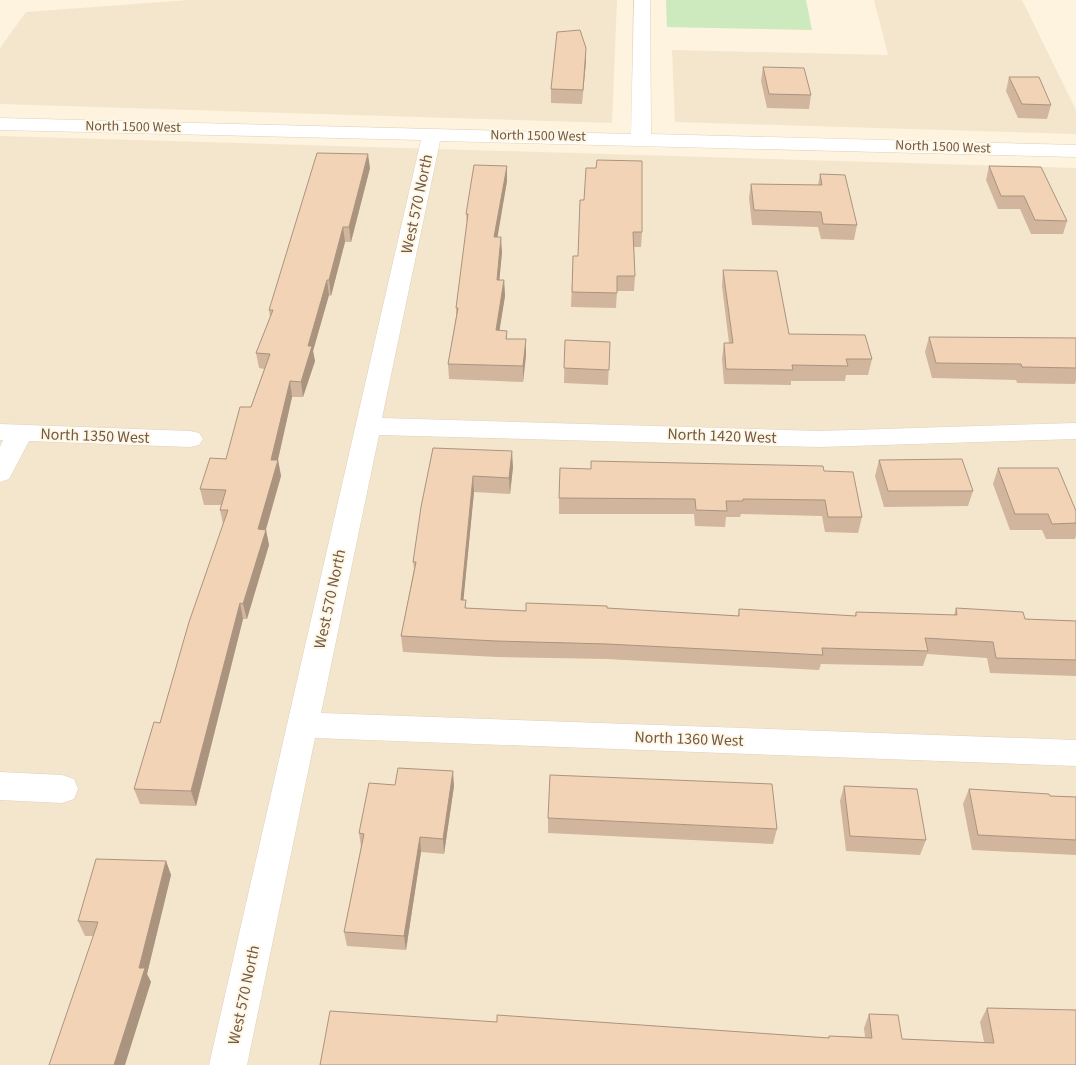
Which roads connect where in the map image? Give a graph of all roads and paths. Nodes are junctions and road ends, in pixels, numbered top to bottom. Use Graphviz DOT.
graph roads {
  1 [pos="642,0"];
  2 [pos="0,124"];
  3 [pos="432,134"];
  4 [pos="642,138"];
  5 [pos="1076,151"];
  6 [pos="368,426"];
  7 [pos="1076,431"];
  8 [pos="10,432"];
  9 [pos="190,439"];
  10 [pos="0,473"];
  11 [pos="303,726"];
  12 [pos="1076,754"];
  13 [pos="0,786"];
  14 [pos="62,788"];
  15 [pos="228,1065"];
  1 -- 4 [label="street"];
  2 -- 3 [label="street, North 1500 West"];
  3 -- 4 [label="street, North 1500 West"];
  3 -- 6 [label="street, West 570 North"];
  4 -- 5 [label="street, North 1500 West"];
  6 -- 7 [label="street, North 1420 West"];
  6 -- 11 [label="street, West 570 North"];
  8 -- 9 [label="street, North 1350 West"];
  8 -- 10 [label="street"];
  11 -- 12 [label="street, North 1360 West"];
  11 -- 15 [label="street, West 570 North"];
  13 -- 14 [label="street"];
}
